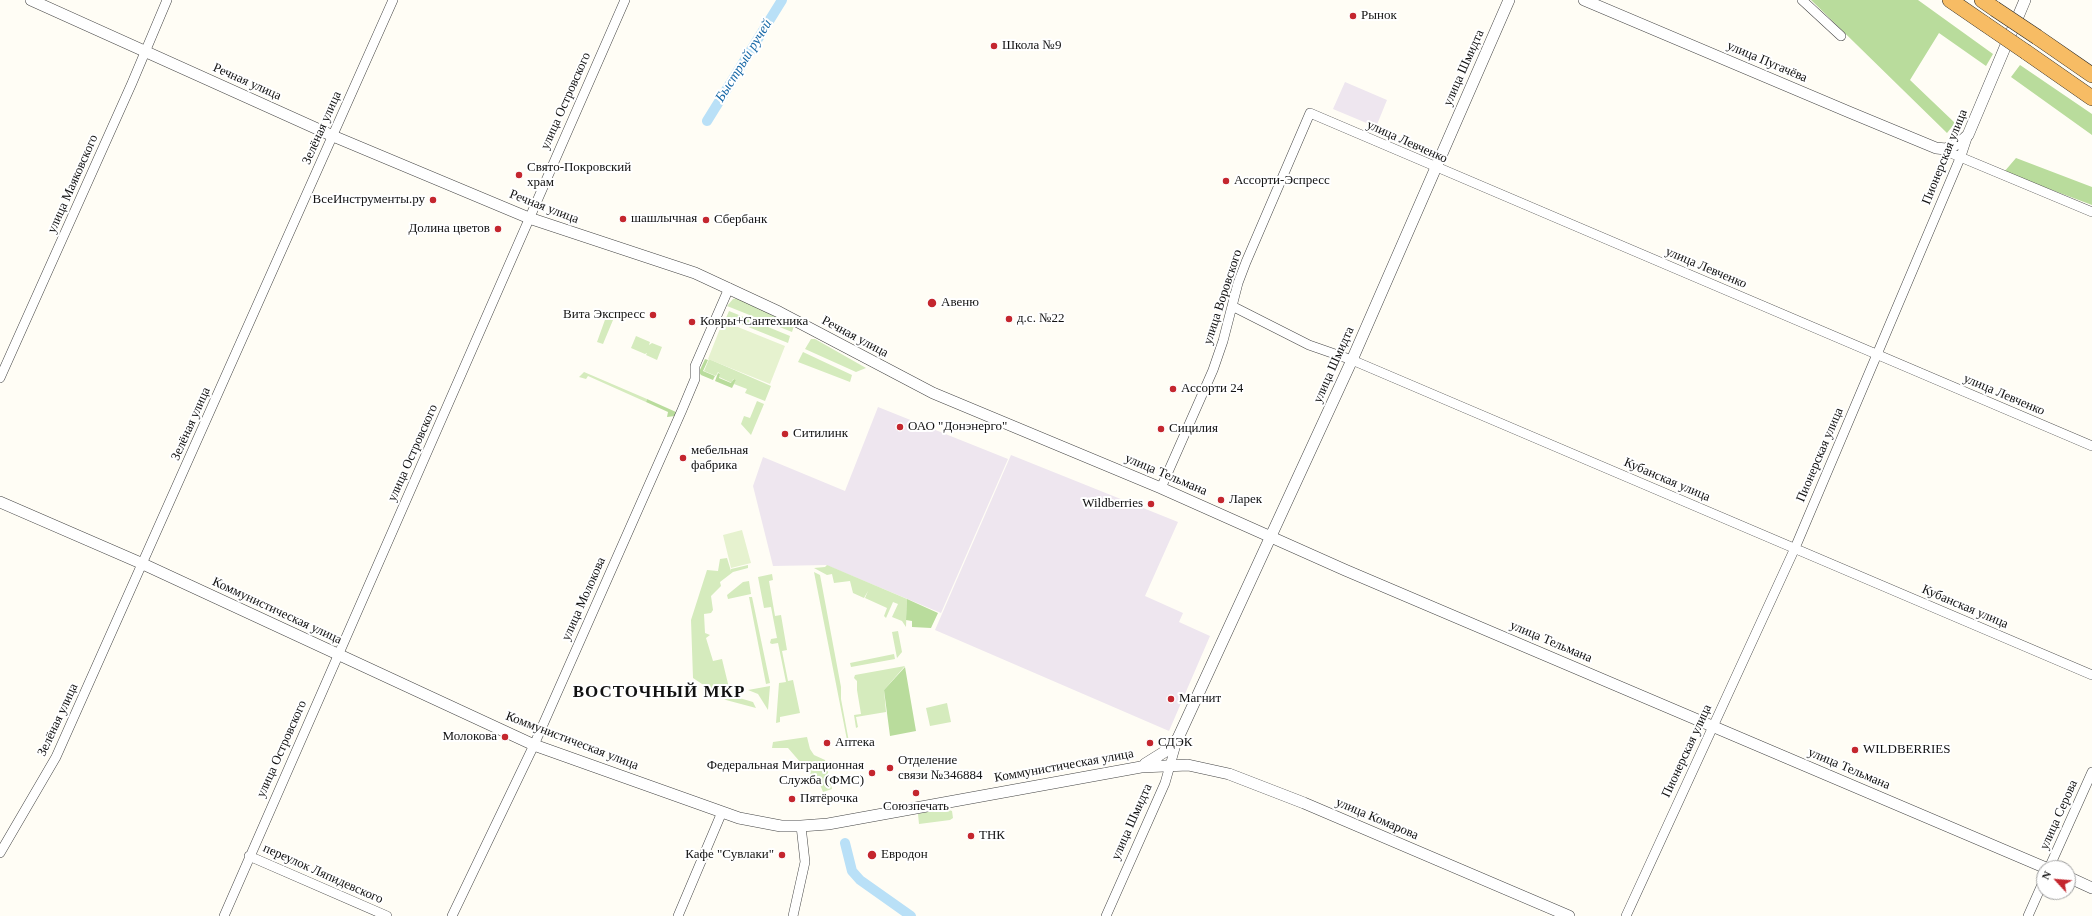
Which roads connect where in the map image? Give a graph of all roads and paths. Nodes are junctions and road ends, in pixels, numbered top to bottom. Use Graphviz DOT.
graph roads {
  1 [pos="31,0"];
  2 [pos="167,0"];
  3 [pos="393,0"];
  4 [pos="625,0"];
  5 [pos="1509,0"];
  6 [pos="1584,0"];
  7 [pos="1802,0"];
  8 [pos="1950,0"];
  9 [pos="1982,0"];
  10 [pos="2025,0"];
  11 [pos="1841,36"];
  12 [pos="145,51"];
  13 [pos="2092,75"];
  14 [pos="2092,98"];
  15 [pos="1310,113"];
  16 [pos="1968,135"];
  17 [pos="333,136"];
  18 [pos="1941,149"];
  19 [pos="1961,156"];
  20 [pos="1435,168"];
  21 [pos="2092,212"];
  22 [pos="529,218"];
  23 [pos="729,288"];
  24 [pos="1232,306"];
  25 [pos="1877,355"];
  26 [pos="1352,360"];
  27 [pos="0,378"];
  28 [pos="1046,440"];
  29 [pos="2092,446"];
  30 [pos="1161,488"];
  31 [pos="0,502"];
  32 [pos="1272,537"];
  33 [pos="1796,548"];
  34 [pos="143,564"];
  35 [pos="339,655"];
  36 [pos="2092,676"];
  37 [pos="1714,726"];
  38 [pos="1178,738"];
  39 [pos="534,744"];
  40 [pos="1171,764"];
  41 [pos="1141,767"];
  42 [pos="2092,772"];
  43 [pos="722,812"];
  44 [pos="801,826"];
  45 [pos="0,853"];
  46 [pos="249,856"];
  47 [pos="2053,860"];
  48 [pos="2036,864"];
  49 [pos="2076,881"];
  50 [pos="2092,888"];
  51 [pos="2036,898"];
  52 [pos="224,916"];
  53 [pos="387,916"];
  54 [pos="452,916"];
  55 [pos="678,916"];
  56 [pos="793,916"];
  57 [pos="1106,916"];
  58 [pos="1569,916"];
  59 [pos="1626,916"];
  60 [pos="2028,916"];
  1 -- 12 [label="street, Речная улица"];
  2 -- 12 [label="street, улица Маяковского"];
  3 -- 17 [label="street, Зелёная улица"];
  4 -- 22 [label="street, улица Островского"];
  5 -- 20 [label="street, улица Шмидта"];
  6 -- 18 [label="street, улица Пугачёва"];
  7 -- 11 [label="street"];
  8 -- 14 [label="highway, bridge"];
  9 -- 13 [label="highway, bridge"];
  10 -- 16 [label="street, Пионерская улица"];
  12 -- 17 [label="street, Речная улица"];
  12 -- 27 [label="street, улица Маяковского"];
  15 -- 20 [label="street, улица Левченко"];
  15 -- 24 [label="street, улица Воровского"];
  16 -- 18 [label="street"];
  16 -- 19 [label="street, Пионерская улица"];
  17 -- 22 [label="street, Речная улица"];
  17 -- 34 [label="street, Зелёная улица"];
  18 -- 19 [label="street, улица Пугачёва"];
  19 -- 21 [label="street, улица Пугачёва"];
  19 -- 25 [label="street, Пионерская улица"];
  20 -- 25 [label="street, улица Левченко"];
  20 -- 26 [label="street, улица Шмидта"];
  22 -- 23 [label="street, Речная улица"];
  22 -- 35 [label="street, улица Островского"];
  23 -- 28 [label="street, Речная улица"];
  23 -- 39 [label="street, улица Молокова"];
  24 -- 26 [label="street, Кубанская улица"];
  24 -- 30 [label="street, улица Воровского"];
  25 -- 29 [label="street, улица Левченко"];
  25 -- 33 [label="street, Пионерская улица"];
  26 -- 32 [label="street, улица Шмидта"];
  26 -- 33 [label="street, Кубанская улица"];
  28 -- 30 [label="street, улица Тельмана"];
  30 -- 32 [label="street, улица Тельмана"];
  31 -- 34 [label="street, Коммунистическая улица"];
  32 -- 37 [label="street, улица Тельмана"];
  32 -- 38 [label="street, улица Шмидта"];
  33 -- 36 [label="street, Кубанская улица"];
  33 -- 37 [label="street, Пионерская улица"];
  34 -- 35 [label="street, Коммунистическая улица"];
  34 -- 45 [label="street, Зелёная улица"];
  35 -- 39 [label="street, Коммунистическая улица"];
  35 -- 46 [label="street, улица Островского"];
  37 -- 48 [label="street, улица Тельмана"];
  37 -- 59 [label="street, Пионерская улица"];
  38 -- 40 [label="street, улица Шмидта"];
  38 -- 41 [label="street, улица Шмидта"];
  39 -- 43 [label="street, Коммунистическая улица"];
  39 -- 54 [label="street, улица Молокова"];
  40 -- 41 [label="street, Коммунистическая улица"];
  40 -- 57 [label="street, улица Шмидта"];
  40 -- 58 [label="street, улица Комарова"];
  41 -- 44 [label="street, Коммунистическая улица"];
  42 -- 47 [label="street, улица Серова"];
  43 -- 44 [label="street, Коммунистическая улица"];
  43 -- 55 [label="street"];
  44 -- 56 [label="street"];
  46 -- 52 [label="street, улица Островского"];
  46 -- 53 [label="street, переулок Ляпидевского"];
  49 -- 50 [label="street"];
  51 -- 60 [label="street"];
}
